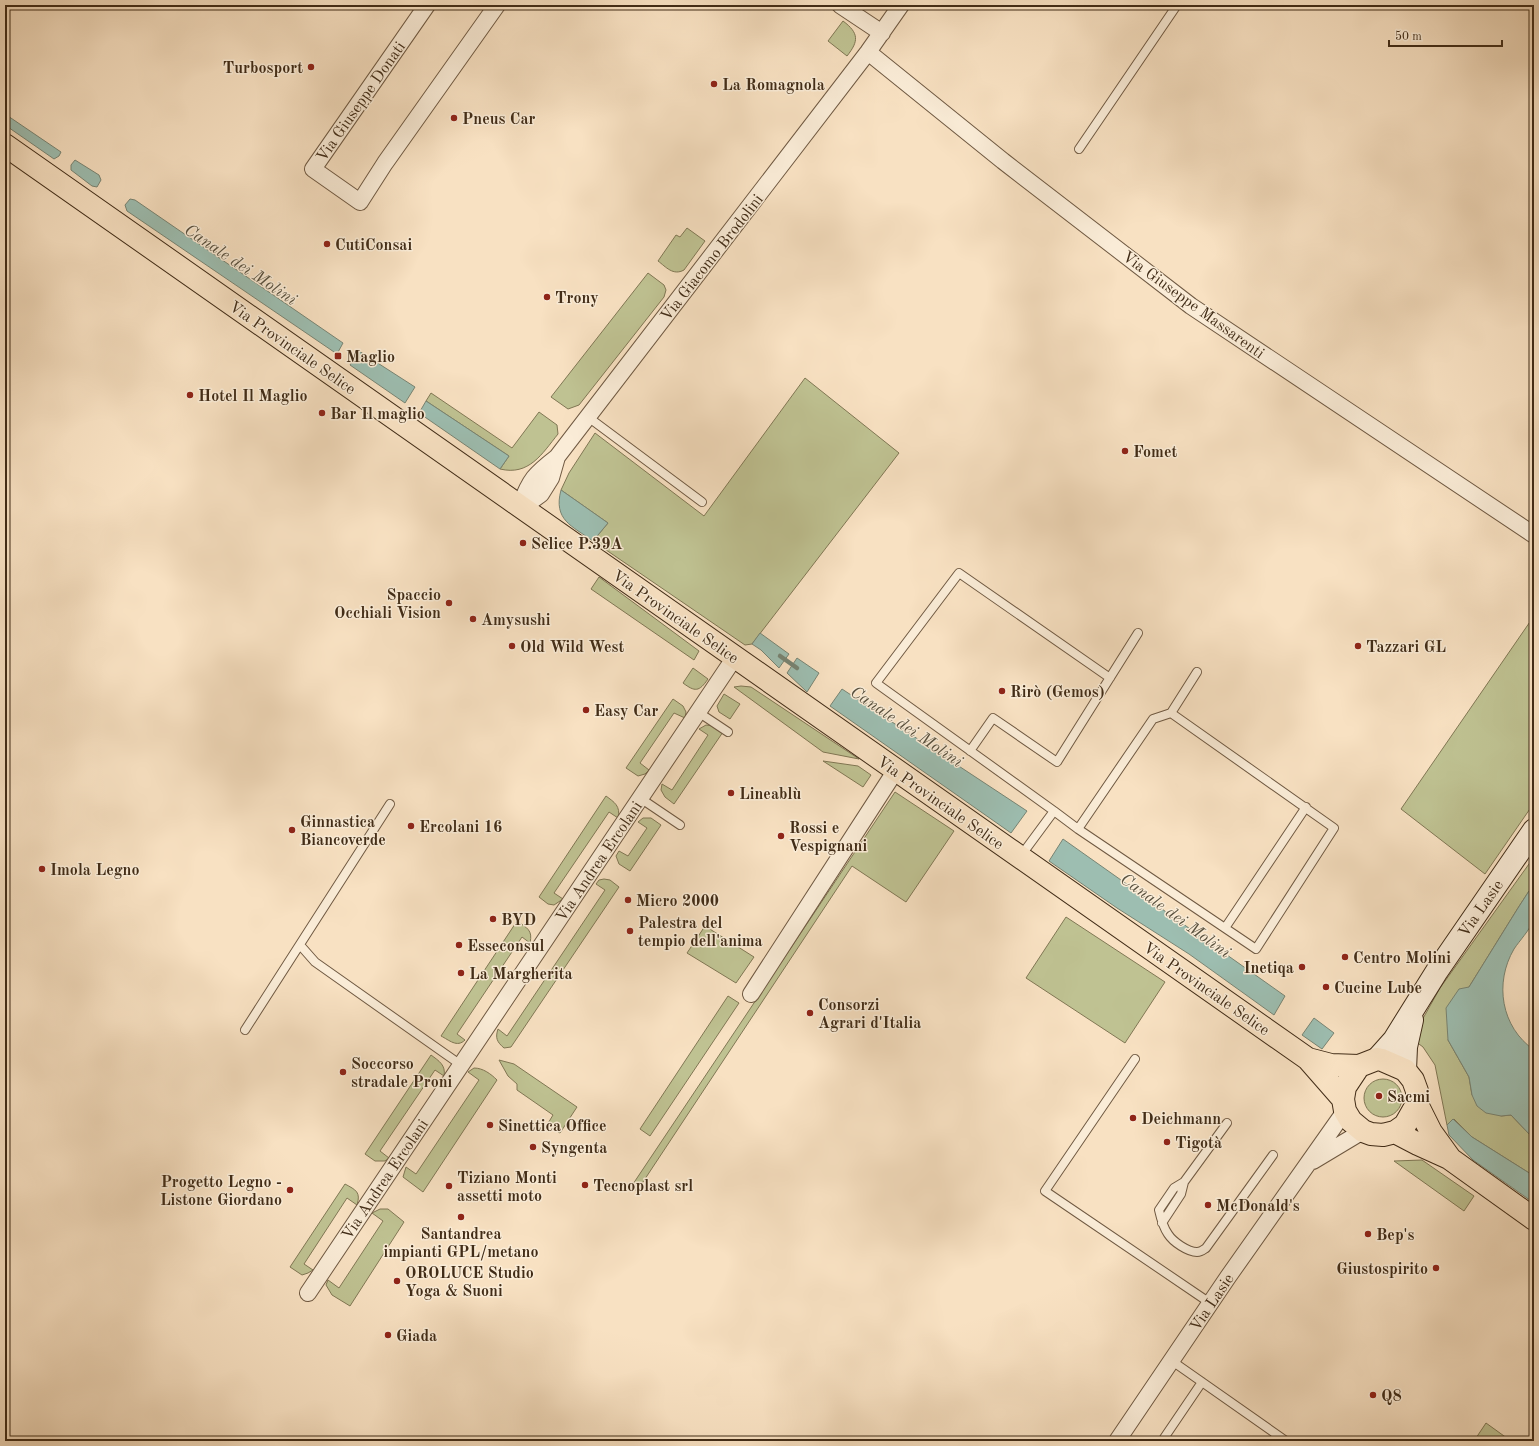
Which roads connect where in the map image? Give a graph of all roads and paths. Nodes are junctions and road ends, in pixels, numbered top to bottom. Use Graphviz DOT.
graph roads {
  1 [pos="427,5"];
  2 [pos="497,5"];
  3 [pos="840,5"];
  4 [pos="901,5"];
  5 [pos="1177,5"];
  6 [pos="882,33"];
  7 [pos="868,52"];
  8 [pos="5,145"];
  9 [pos="1079,149"];
  10 [pos="588,417"];
  11 [pos="557,457"];
  12 [pos="541,494"];
  13 [pos="523,500"];
  14 [pos="702,502"];
  15 [pos="544,523"];
  16 [pos="1534,535"];
  17 [pos="1138,633"];
  18 [pos="735,657"];
  19 [pos="1197,672"];
  20 [pos="1110,678"];
  21 [pos="698,712"];
  22 [pos="1170,713"];
  23 [pos="728,732"];
  24 [pos="970,751"];
  25 [pos="896,770"];
  26 [pos="640,798"];
  27 [pos="390,804"];
  28 [pos="1306,807"];
  29 [pos="1054,811"];
  30 [pos="680,825"];
  31 [pos="1078,829"];
  32 [pos="1534,830"];
  33 [pos="1020,857"];
  34 [pos="1225,928"];
  35 [pos="300,945"];
  36 [pos="751,994"];
  37 [pos="1415,1007"];
  38 [pos="246,1030"];
  39 [pos="1135,1059"];
  40 [pos="1308,1059"];
  41 [pos="1368,1063"];
  42 [pos="461,1065"];
  43 [pos="1405,1070"];
  44 [pos="1416,1104"];
  45 [pos="1344,1105"];
  46 [pos="1227,1123"];
  47 [pos="1363,1131"];
  48 [pos="1395,1132"];
  49 [pos="1273,1155"];
  50 [pos="1449,1158"];
  51 [pos="1308,1164"];
  52 [pos="1534,1219"];
  53 [pos="308,1293"];
  54 [pos="1210,1303"];
  55 [pos="1172,1361"];
  56 [pos="1202,1382"];
  57 [pos="1117,1441"];
  58 [pos="1162,1441"];
  59 [pos="1286,1441"];
  1 -- 2 [label="street, Via Giuseppe Donati"];
  3 -- 6 [label="street"];
  4 -- 6 [label="street, Via Giacomo Brodolini"];
  5 -- 9 [label="lane"];
  6 -- 7 [label="street, Via Giacomo Brodolini"];
  7 -- 10 [label="street, Via Giacomo Brodolini"];
  7 -- 16 [label="street, Via Giuseppe Massarenti"];
  8 -- 13 [label="main road, Via Provinciale Selice"];
  10 -- 11 [label="street, Via Giacomo Brodolini"];
  10 -- 14 [label="lane"];
  11 -- 12 [label="street"];
  11 -- 13 [label="street, Via Giacomo Brodolini"];
  12 -- 13 [label="street"];
  12 -- 15 [label="street"];
  13 -- 15 [label="main road, Via Provinciale Selice"];
  15 -- 18 [label="main road, Via Provinciale Selice"];
  17 -- 20 [label="lane"];
  18 -- 21 [label="street, Via Andrea Ercolani"];
  18 -- 25 [label="main road, Via Provinciale Selice"];
  19 -- 22 [label="lane"];
  20 -- 24 [label="lane"];
  20 -- 24 [label="lane"];
  21 -- 23 [label="lane"];
  21 -- 26 [label="street, Via Andrea Ercolani"];
  22 -- 28 [label="lane"];
  22 -- 31 [label="lane"];
  24 -- 29 [label="lane"];
  25 -- 33 [label="main road, Via Provinciale Selice"];
  25 -- 36 [label="street"];
  26 -- 30 [label="lane"];
  26 -- 42 [label="street, Via Andrea Ercolani"];
  27 -- 35 [label="lane"];
  28 -- 34 [label="lane"];
  28 -- 34 [label="lane"];
  29 -- 31 [label="lane"];
  29 -- 33 [label="lane"];
  31 -- 34 [label="lane"];
  32 -- 37 [label="street, Via Lasie"];
  33 -- 40 [label="main road, Via Provinciale Selice"];
  35 -- 38 [label="lane"];
  35 -- 42 [label="lane"];
  37 -- 41 [label="street, Via Lasie"];
  37 -- 43 [label="street, Via Lasie"];
  39 -- 54 [label="lane"];
  40 -- 41 [label="main road, Via Provinciale Selice"];
  40 -- 45 [label="main road, Via Provinciale Selice"];
  41 -- 43 [label="main road, Via Provinciale Selice"];
  41 -- 45 [label="main road"];
  42 -- 53 [label="street, Via Andrea Ercolani"];
  43 -- 44 [label="main road"];
  44 -- 48 [label="main road"];
  44 -- 50 [label="main road"];
  45 -- 47 [label="main road, Via Provinciale Selice"];
  45 -- 51 [label="street, Via Lasie"];
  46 -- 49 [label="lane"];
  47 -- 48 [label="main road"];
  47 -- 51 [label="street, Via Lasie"];
  48 -- 50 [label="main road"];
  50 -- 52 [label="main road"];
  51 -- 54 [label="street, Via Lasie"];
  54 -- 55 [label="street, Via Lasie"];
  55 -- 56 [label="lane"];
  55 -- 57 [label="street, Via Lasie"];
  56 -- 58 [label="lane"];
  56 -- 59 [label="lane"];
}
